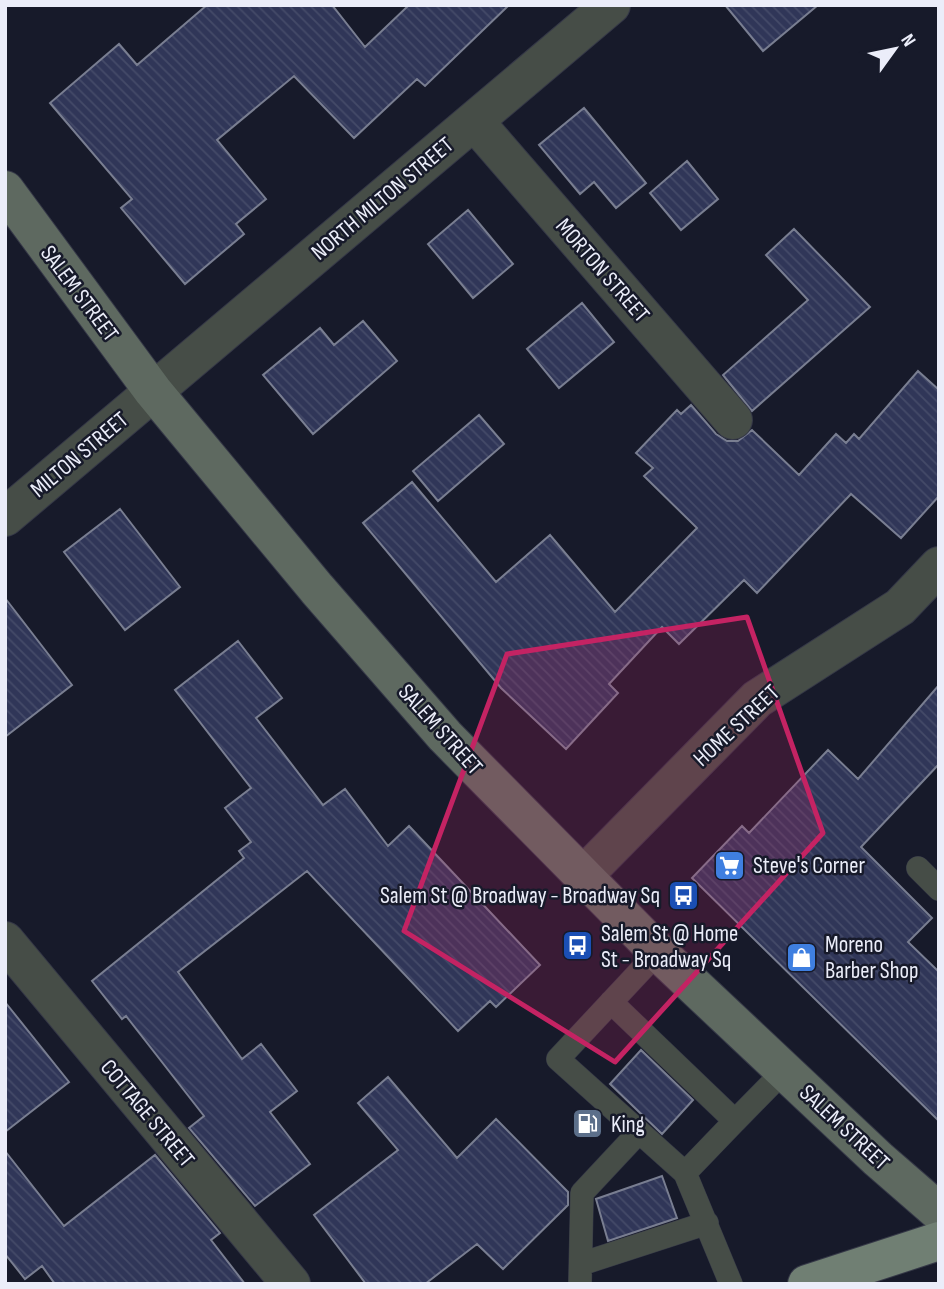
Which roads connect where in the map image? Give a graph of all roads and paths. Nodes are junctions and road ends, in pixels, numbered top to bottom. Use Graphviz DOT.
graph roads {
  1 [pos="611,5"];
  2 [pos="474,121"];
  3 [pos="5,190"];
  4 [pos="153,391"];
  5 [pos="733,420"];
  6 [pos="5,517"];
  7 [pos="939,566"];
  8 [pos="918,868"];
  9 [pos="582,877"];
  10 [pos="939,889"];
  11 [pos="5,941"];
  12 [pos="658,951"];
  13 [pos="611,1002"];
  14 [pos="785,1070"];
  15 [pos="735,1121"];
  16 [pos="639,1132"];
  17 [pos="685,1173"];
  18 [pos="939,1212"];
  19 [pos="707,1223"];
  20 [pos="939,1241"];
  21 [pos="581,1274"];
  22 [pos="291,1284"];
  23 [pos="731,1284"];
  24 [pos="807,1284"];
  1 -- 2 [label="street, NORTH MILTON STREET"];
  2 -- 4 [label="street, NORTH MILTON STREET"];
  2 -- 5 [label="street, MORTON STREET"];
  3 -- 4 [label="main road, SALEM STREET"];
  4 -- 6 [label="street, MILTON STREET"];
  4 -- 9 [label="main road, SALEM STREET"];
  7 -- 9 [label="street, HOME STREET"];
  8 -- 10 [label="lane"];
  9 -- 12 [label="main road, SALEM STREET"];
  11 -- 22 [label="street, COTTAGE STREET"];
  12 -- 13 [label="lane"];
  12 -- 14 [label="main road, SALEM STREET"];
  13 -- 15 [label="lane"];
  13 -- 16 [label="lane"];
  14 -- 15 [label="lane"];
  14 -- 18 [label="main road, SALEM STREET"];
  15 -- 17 [label="lane"];
  16 -- 17 [label="lane"];
  16 -- 21 [label="lane"];
  17 -- 19 [label="lane"];
  19 -- 21 [label="lane"];
  19 -- 23 [label="lane"];
  20 -- 24 [label="main road"];
}
